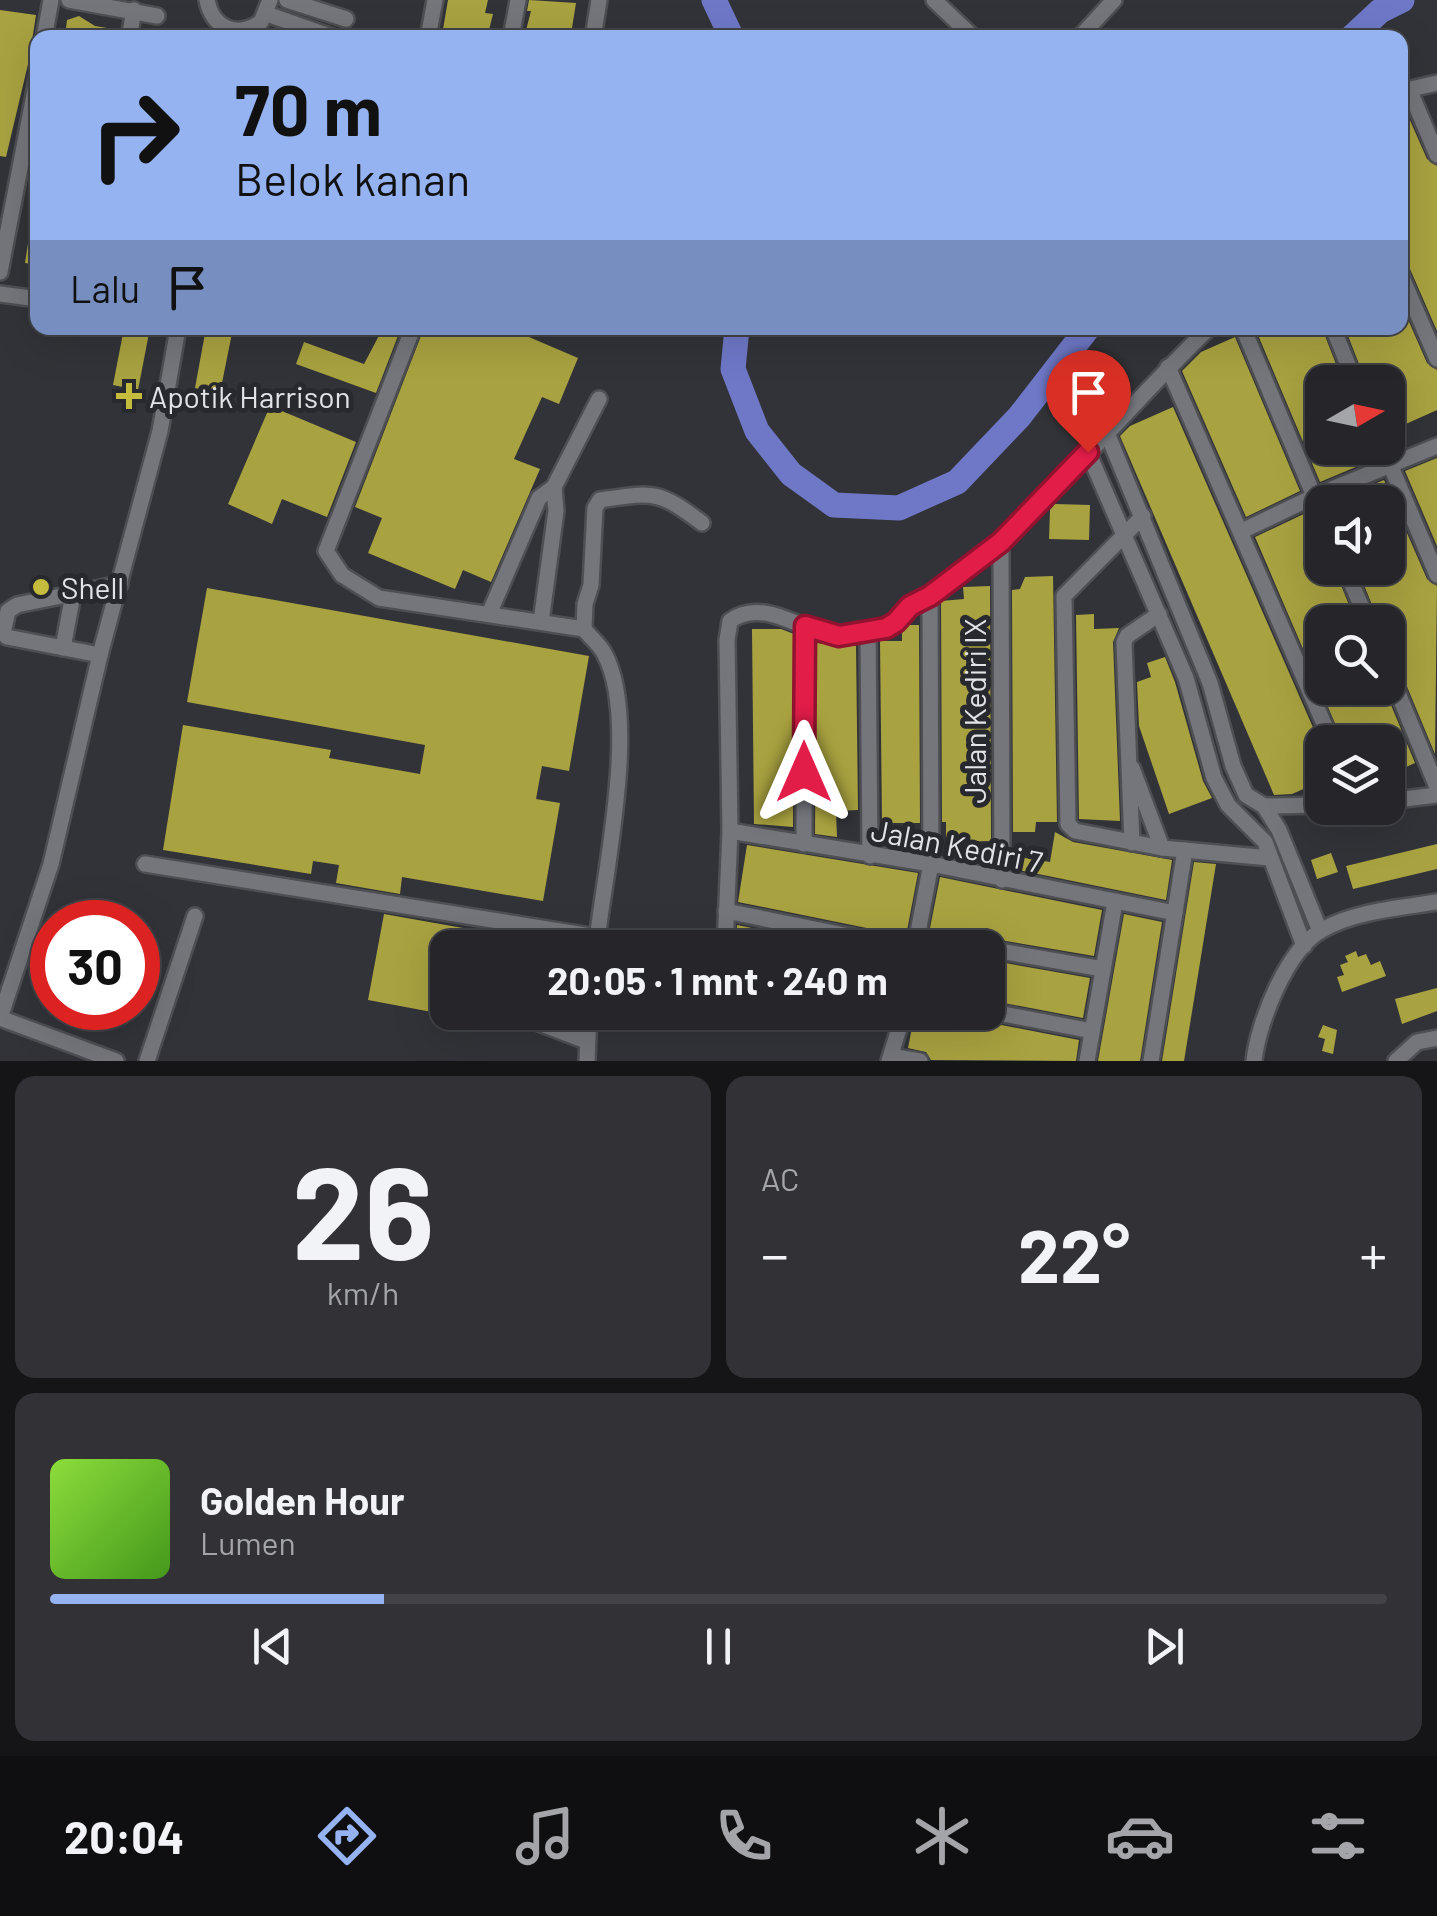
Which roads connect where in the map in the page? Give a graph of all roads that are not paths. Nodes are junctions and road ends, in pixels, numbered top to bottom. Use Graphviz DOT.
graph roads {
  1 [pos="52,0"];
  2 [pos="69,0"];
  3 [pos="206,0"];
  4 [pos="287,0"];
  5 [pos="350,0"];
  6 [pos="436,0"];
  7 [pos="518,0"];
  8 [pos="599,0"];
  9 [pos="934,0"];
  10 [pos="1114,0"];
  11 [pos="268,7"];
  12 [pos="134,10"];
  13 [pos="157,16"];
  14 [pos="346,20"];
  15 [pos="46,30"];
  16 [pos="130,30"];
  17 [pos="226,30"];
  18 [pos="245,30"];
  19 [pos="318,30"];
  20 [pos="344,30"];
  21 [pos="430,30"];
  22 [pos="512,30"];
  23 [pos="594,30"];
  24 [pos="966,30"];
  25 [pos="1087,30"];
  26 [pos="1437,83"];
  27 [pos="1408,89"];
  28 [pos="1408,96"];
  29 [pos="30,116"];
  30 [pos="1437,155"];
  31 [pos="0,272"];
  32 [pos="1408,292"];
  33 [pos="0,294"];
  34 [pos="30,298"];
  35 [pos="177,335"];
  36 [pos="411,335"];
  37 [pos="1201,335"];
  38 [pos="1246,335"];
  39 [pos="1335,335"];
  40 [pos="1437,359"];
  41 [pos="1348,365"];
  42 [pos="1168,366"];
  43 [pos="599,399"];
  44 [pos="1107,434"];
  45 [pos="1437,446"];
  46 [pos="1088,452"];
  47 [pos="1405,458"];
  48 [pos="1388,465"];
  49 [pos="1390,465"];
  50 [pos="1309,485"];
  51 [pos="1340,485"];
  52 [pos="554,487"];
  53 [pos="1305,500"];
  54 [pos="1142,516"];
  55 [pos="702,523"];
  56 [pos="1242,531"];
  57 [pos="1126,533"];
  58 [pos="1001,542"];
  59 [pos="1437,575"];
  60 [pos="120,584"];
  61 [pos="74,594"];
  62 [pos="930,596"];
  63 [pos="488,614"];
  64 [pos="1160,614"];
  65 [pos="541,622"];
  66 [pos="805,626"];
  67 [pos="584,630"];
  68 [pos="868,631"];
  69 [pos="63,648"];
  70 [pos="100,655"];
  71 [pos="1403,705"];
  72 [pos="1325,725"];
  73 [pos="1129,764"];
  74 [pos="1437,787"];
  75 [pos="1437,795"];
  76 [pos="1405,799"];
  77 [pos="1305,805"];
  78 [pos="1264,806"];
  79 [pos="730,831"];
  80 [pos="1132,843"];
  81 [pos="804,844"];
  82 [pos="1162,848"];
  83 [pos="1185,850"];
  84 [pos="870,856"];
  85 [pos="1270,858"];
  86 [pos="145,864"];
  87 [pos="931,864"];
  88 [pos="1002,880"];
  89 [pos="1115,902"];
  90 [pos="1437,902"];
  91 [pos="726,911"];
  92 [pos="1174,913"];
  93 [pos="194,916"];
  94 [pos="527,930"];
  95 [pos="598,930"];
  96 [pos="726,930"];
  97 [pos="834,930"];
  98 [pos="917,930"];
  99 [pos="1320,931"];
  100 [pos="1304,946"];
  101 [pos="1005,952"];
  102 [pos="1103,969"];
  103 [pos="1005,1014"];
  104 [pos="0,1018"];
  105 [pos="557,1030"];
  106 [pos="587,1030"];
  107 [pos="899,1030"];
  108 [pos="1092,1030"];
  109 [pos="1437,1038"];
  110 [pos="586,1041"];
  111 [pos="890,1058"];
  112 [pos="116,1061"];
  113 [pos="147,1061"];
  114 [pos="587,1061"];
  115 [pos="920,1061"];
  116 [pos="1087,1061"];
  117 [pos="1150,1061"];
  118 [pos="1254,1061"];
  119 [pos="1396,1061"];
  1 -- 15 [label="street"];
  2 -- 12 [label="street"];
  3 -- 17 [label="street"];
  4 -- 14 [label="street"];
  5 -- 14 [label="street"];
  6 -- 21 [label="street"];
  7 -- 22 [label="street"];
  8 -- 23 [label="street"];
  9 -- 24 [label="street"];
  10 -- 25 [label="street"];
  11 -- 18 [label="street"];
  11 -- 19 [label="street"];
  12 -- 13 [label="street"];
  12 -- 16 [label="street"];
  14 -- 20 [label="street"];
  26 -- 27 [label="street"];
  28 -- 30 [label="street"];
  29 -- 31 [label="street"];
  32 -- 40 [label="street"];
  33 -- 34 [label="street"];
  35 -- 60 [label="street"];
  36 -- 63 [label="street"];
  37 -- 42 [label="street"];
  38 -- 50 [label="street"];
  39 -- 41 [label="street"];
  42 -- 44 [label="street"];
  42 -- 56 [label="street"];
  43 -- 52 [label="street"];
  44 -- 46 [label="street"];
  44 -- 54 [label="street"];
  45 -- 47 [label="street"];
  46 -- 57 [label="street"];
  46 -- 58 [label="street"];
  48 -- 51 [label="street"];
  49 -- 59 [label="street"];
  52 -- 63 [label="street"];
  52 -- 65 [label="street"];
  53 -- 56 [label="street"];
  54 -- 57 [label="street"];
  54 -- 78 [label="street"];
  55 -- 67 [label="street"];
  56 -- 72 [label="street"];
  57 -- 64 [label="street"];
  57 -- 80 [label="street"];
  58 -- 62 [label="street"];
  58 -- 88 [label="street, Jalan Kediri IX"];
  60 -- 61 [label="street"];
  60 -- 70 [label="street"];
  61 -- 69 [label="street"];
  61 -- 69 [label="street"];
  62 -- 68 [label="street"];
  62 -- 87 [label="street"];
  63 -- 65 [label="street"];
  64 -- 73 [label="street"];
  64 -- 85 [label="street"];
  65 -- 67 [label="street"];
  66 -- 68 [label="street"];
  66 -- 79 [label="street"];
  66 -- 81 [label="street"];
  67 -- 95 [label="street"];
  68 -- 84 [label="street"];
  69 -- 70 [label="street"];
  70 -- 104 [label="street"];
  71 -- 74 [label="street"];
  73 -- 80 [label="street"];
  73 -- 82 [label="street"];
  75 -- 76 [label="street"];
  77 -- 78 [label="street"];
  78 -- 99 [label="street"];
  79 -- 81 [label="street, Jalan Kediri 7"];
  79 -- 91 [label="street"];
  80 -- 82 [label="street"];
  81 -- 84 [label="street, Jalan Kediri 7"];
  82 -- 83 [label="street"];
  83 -- 85 [label="street"];
  83 -- 92 [label="street"];
  84 -- 87 [label="street, Jalan Kediri 7"];
  85 -- 100 [label="street"];
  86 -- 94 [label="street"];
  87 -- 88 [label="street, Jalan Kediri 7"];
  87 -- 98 [label="street"];
  88 -- 89 [label="street, Jalan Kediri 7"];
  89 -- 92 [label="street, Jalan Kediri 7"];
  89 -- 102 [label="street"];
  90 -- 99 [label="street"];
  91 -- 96 [label="street"];
  91 -- 97 [label="street"];
  92 -- 117 [label="street"];
  93 -- 113 [label="street"];
  99 -- 100 [label="street"];
  100 -- 118 [label="street"];
  101 -- 102 [label="street"];
  102 -- 108 [label="street"];
  103 -- 108 [label="street"];
  104 -- 112 [label="street"];
  105 -- 110 [label="street"];
  106 -- 110 [label="street"];
  107 -- 111 [label="street"];
  108 -- 116 [label="street"];
  109 -- 119 [label="street"];
  110 -- 114 [label="street"];
  111 -- 115 [label="street"];
}
